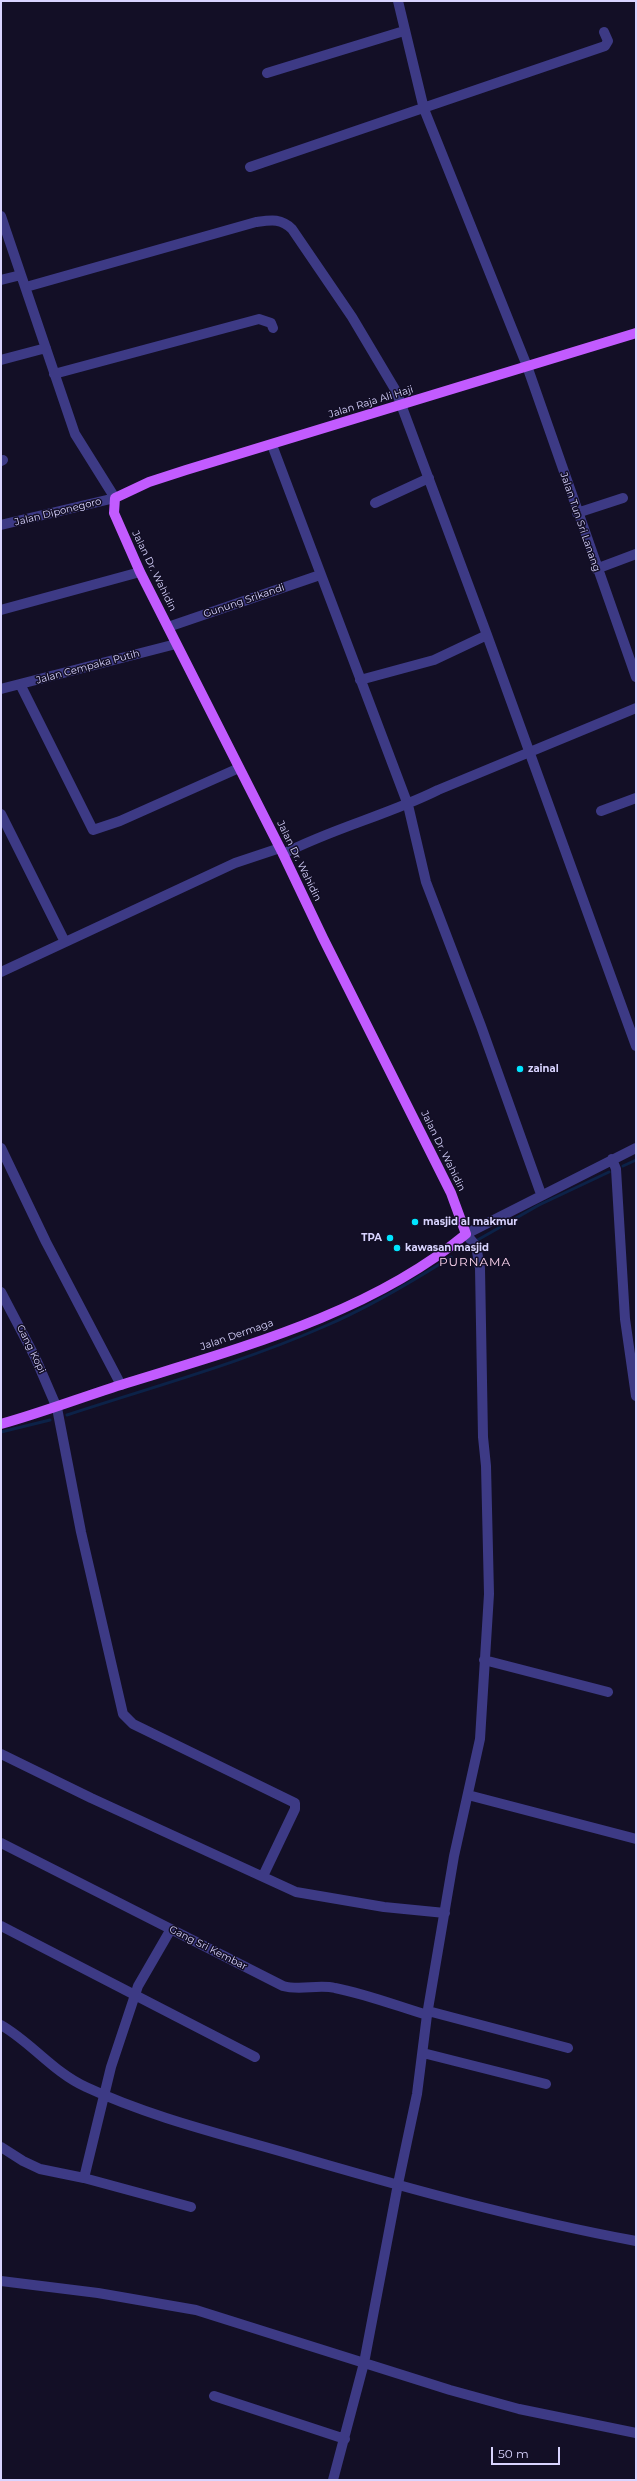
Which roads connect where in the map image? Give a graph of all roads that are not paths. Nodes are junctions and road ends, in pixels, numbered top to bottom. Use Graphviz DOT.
graph roads {
  1 [pos="398,1"];
  2 [pos="404,31"];
  3 [pos="604,32"];
  4 [pos="267,73"];
  5 [pos="424,108"];
  6 [pos="250,167"];
  7 [pos="1,216"];
  8 [pos="21,275"];
  9 [pos="1,280"];
  10 [pos="26,287"];
  11 [pos="273,328"];
  12 [pos="636,333"];
  13 [pos="46,348"];
  14 [pos="1,360"];
  15 [pos="527,366"];
  16 [pos="54,374"];
  17 [pos="404,404"];
  18 [pos="272,445"];
  19 [pos="429,478"];
  20 [pos="115,498"];
  21 [pos="623,498"];
  22 [pos="375,503"];
  23 [pos="577,513"];
  24 [pos="1,525"];
  25 [pos="636,554"];
  26 [pos="596,569"];
  27 [pos="140,572"];
  28 [pos="320,575"];
  29 [pos="1,610"];
  30 [pos="168,627"];
  31 [pos="487,634"];
  32 [pos="176,644"];
  33 [pos="636,677"];
  34 [pos="360,680"];
  35 [pos="20,684"];
  36 [pos="1,689"];
  37 [pos="636,708"];
  38 [pos="530,753"];
  39 [pos="239,768"];
  40 [pos="636,798"];
  41 [pos="408,805"];
  42 [pos="602,811"];
  43 [pos="1,814"];
  44 [pos="282,851"];
  45 [pos="64,942"];
  46 [pos="1,972"];
  47 [pos="636,1046"];
  48 [pos="1,1148"];
  49 [pos="636,1148"];
  50 [pos="612,1159"];
  51 [pos="541,1194"];
  52 [pos="466,1234"];
  53 [pos="1,1292"];
  54 [pos="121,1385"];
  55 [pos="636,1396"];
  56 [pos="57,1408"];
  57 [pos="1,1424"];
  58 [pos="484,1660"];
  59 [pos="608,1692"];
  60 [pos="1,1754"];
  61 [pos="468,1795"];
  62 [pos="636,1839"];
  63 [pos="1,1843"];
  64 [pos="263,1876"];
  65 [pos="445,1913"];
  66 [pos="1,1926"];
  67 [pos="171,1929"];
  68 [pos="136,1995"];
  69 [pos="428,2013"];
  70 [pos="1,2025"];
  71 [pos="568,2048"];
  72 [pos="423,2053"];
  73 [pos="255,2057"];
  74 [pos="546,2084"];
  75 [pos="105,2095"];
  76 [pos="1,2147"];
  77 [pos="84,2178"];
  78 [pos="398,2184"];
  79 [pos="191,2207"];
  80 [pos="636,2241"];
  81 [pos="1,2281"];
  82 [pos="364,2363"];
  83 [pos="214,2396"];
  84 [pos="636,2433"];
  85 [pos="345,2439"];
  86 [pos="333,2480"];
  1 -- 2 [label="street, Jalan Tun Sri Lanang"];
  2 -- 4 [label="street"];
  2 -- 5 [label="street, Jalan Tun Sri Lanang"];
  3 -- 5 [label="street"];
  5 -- 6 [label="street"];
  5 -- 15 [label="street, Jalan Tun Sri Lanang"];
  7 -- 8 [label="street"];
  8 -- 9 [label="street"];
  8 -- 10 [label="street"];
  10 -- 13 [label="street"];
  10 -- 17 [label="street"];
  11 -- 16 [label="street"];
  12 -- 15 [label="main road, Jalan Raja Ali Haji"];
  13 -- 14 [label="street"];
  13 -- 16 [label="street"];
  15 -- 17 [label="main road, Jalan Raja Ali Haji"];
  15 -- 23 [label="street, Jalan Tun Sri Lanang"];
  16 -- 20 [label="street"];
  17 -- 18 [label="main road, Jalan Raja Ali Haji"];
  17 -- 19 [label="street"];
  18 -- 20 [label="main road, Jalan Raja Ali Haji"];
  18 -- 28 [label="street"];
  19 -- 22 [label="street"];
  19 -- 31 [label="street"];
  20 -- 24 [label="street, Jalan Diponegoro"];
  20 -- 27 [label="main road, Jalan Dr. Wahidin"];
  21 -- 23 [label="street"];
  23 -- 26 [label="street, Jalan Tun Sri Lanang"];
  25 -- 26 [label="street"];
  26 -- 33 [label="street, Jalan Tun Sri Lanang"];
  27 -- 29 [label="street"];
  27 -- 30 [label="main road, Jalan Dr. Wahidin"];
  28 -- 30 [label="street, Gunung Srikandi"];
  28 -- 34 [label="street"];
  30 -- 32 [label="main road, Jalan Dr. Wahidin"];
  31 -- 34 [label="street"];
  31 -- 38 [label="street"];
  32 -- 35 [label="street, Jalan Cempaka Putih"];
  32 -- 39 [label="main road, Jalan Dr. Wahidin"];
  34 -- 41 [label="street"];
  35 -- 36 [label="street, Jalan Cempaka Putih"];
  35 -- 39 [label="street"];
  37 -- 38 [label="street"];
  38 -- 41 [label="street"];
  38 -- 47 [label="street"];
  39 -- 44 [label="main road, Jalan Dr. Wahidin"];
  40 -- 42 [label="street"];
  41 -- 44 [label="street"];
  41 -- 51 [label="street"];
  43 -- 45 [label="street"];
  44 -- 45 [label="street"];
  44 -- 52 [label="main road, Jalan Dr. Wahidin"];
  45 -- 46 [label="street"];
  48 -- 54 [label="street"];
  49 -- 50 [label="street"];
  50 -- 51 [label="street"];
  50 -- 55 [label="street"];
  51 -- 52 [label="street"];
  52 -- 54 [label="main road, Jalan Dermaga"];
  52 -- 58 [label="street"];
  53 -- 56 [label="street, Gang Kopi"];
  54 -- 56 [label="main road, Jalan Dermaga"];
  56 -- 57 [label="main road, Jalan Dermaga"];
  56 -- 64 [label="street, Gang Kopi"];
  58 -- 59 [label="street"];
  58 -- 61 [label="street"];
  60 -- 64 [label="street"];
  61 -- 62 [label="street"];
  61 -- 65 [label="street"];
  63 -- 67 [label="street, Gang Sri Kembar"];
  64 -- 65 [label="street"];
  65 -- 69 [label="street"];
  66 -- 68 [label="street"];
  67 -- 68 [label="street"];
  67 -- 69 [label="street, Gang Sri Kembar"];
  68 -- 73 [label="street"];
  68 -- 75 [label="street"];
  69 -- 71 [label="street, Gang Sri Kembar"];
  69 -- 72 [label="street"];
  70 -- 75 [label="street"];
  72 -- 74 [label="street"];
  72 -- 78 [label="street"];
  75 -- 77 [label="street"];
  75 -- 78 [label="street"];
  76 -- 77 [label="street"];
  77 -- 79 [label="street"];
  78 -- 80 [label="street"];
  78 -- 82 [label="street"];
  81 -- 82 [label="street"];
  82 -- 84 [label="street"];
  82 -- 85 [label="street"];
  83 -- 85 [label="street"];
  85 -- 86 [label="street"];
}
